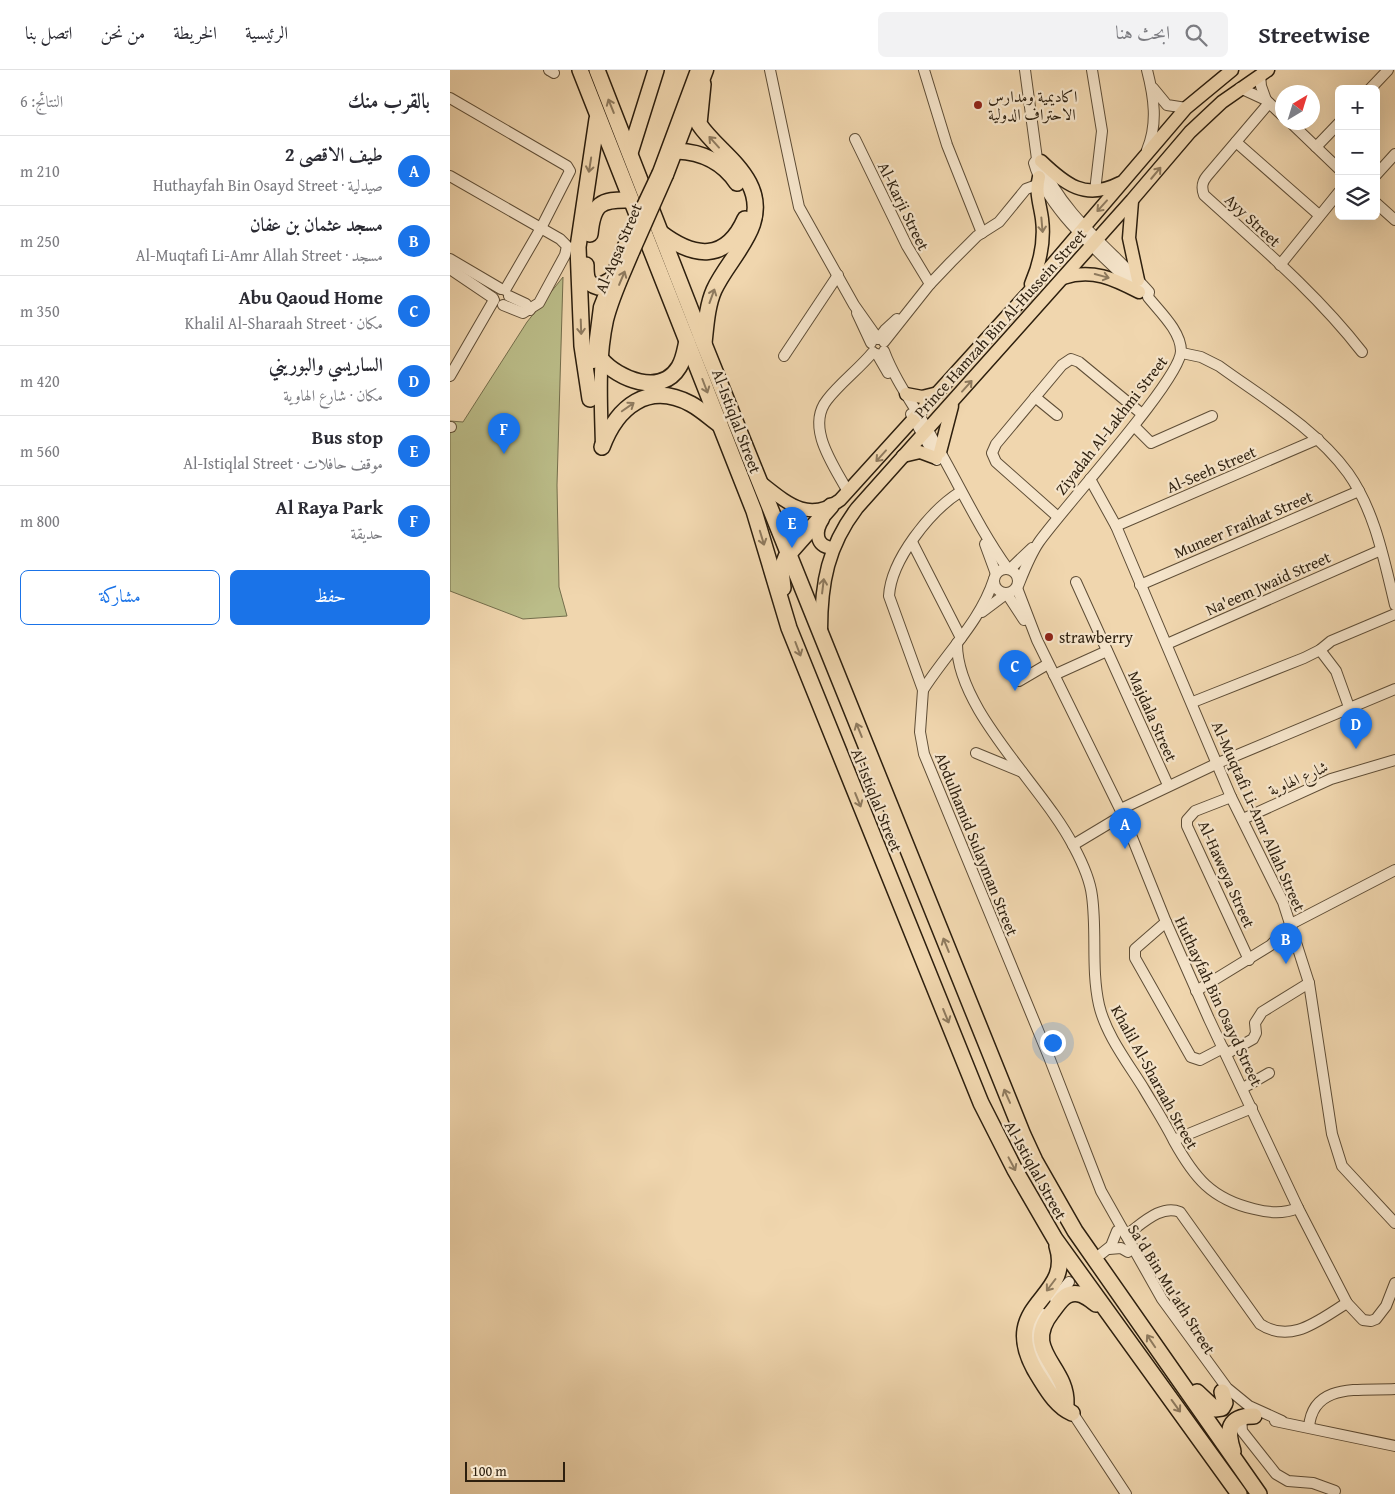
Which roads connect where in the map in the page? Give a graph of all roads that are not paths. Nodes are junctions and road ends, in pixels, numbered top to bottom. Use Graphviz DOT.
graph roads {
  1 [pos="580,70"];
  2 [pos="597,70"];
  3 [pos="656,70"];
  4 [pos="770,70"];
  5 [pos="924,70"];
  6 [pos="1025,70"];
  7 [pos="1092,70"];
  8 [pos="1147,70"];
  9 [pos="1232,70"];
  10 [pos="1388,70"];
  11 [pos="1264,73"];
  12 [pos="702,74"];
  13 [pos="1150,83"];
  14 [pos="1374,85"];
  15 [pos="1240,88"];
  16 [pos="450,98"];
  17 [pos="1268,101"];
  18 [pos="1186,108"];
  19 [pos="1275,108"];
  20 [pos="598,117"];
  21 [pos="1335,127"];
  22 [pos="1298,130"];
  23 [pos="855,139"];
  24 [pos="1236,142"];
  25 [pos="1316,147"];
  26 [pos="677,151"];
  27 [pos="630,153"];
  28 [pos="1146,153"];
  29 [pos="1395,154"];
  30 [pos="1039,160"];
  31 [pos="1335,165"];
  32 [pos="663,173"];
  33 [pos="1377,175"];
  34 [pos="450,176"];
  35 [pos="1038,181"];
  36 [pos="1125,181"];
  37 [pos="1095,190"];
  38 [pos="1335,197"];
  39 [pos="630,200"];
  40 [pos="1132,200"];
  41 [pos="1380,207"];
  42 [pos="1319,215"];
  43 [pos="1395,220"];
  44 [pos="541,228"];
  45 [pos="1082,228"];
  46 [pos="660,233"];
  47 [pos="982,233"];
  48 [pos="1096,242"];
  49 [pos="629,249"];
  50 [pos="450,259"];
  51 [pos="1280,265"];
  52 [pos="450,269"];
  53 [pos="838,275"];
  54 [pos="1063,278"];
  55 [pos="609,281"];
  56 [pos="930,284"];
  57 [pos="1142,290"];
  58 [pos="505,292"];
  59 [pos="1027,294"];
  60 [pos="497,302"];
  61 [pos="530,310"];
  62 [pos="687,340"];
  63 [pos="704,344"];
  64 [pos="878,346"];
  65 [pos="1182,352"];
  66 [pos="1362,352"];
  67 [pos="784,356"];
  68 [pos="601,359"];
  69 [pos="450,376"];
  70 [pos="901,388"];
  71 [pos="938,393"];
  72 [pos="1035,397"];
  73 [pos="590,399"];
  74 [pos="953,402"];
  75 [pos="1142,414"];
  76 [pos="1057,415"];
  77 [pos="1212,416"];
  78 [pos="916,417"];
  79 [pos="720,426"];
  80 [pos="1134,426"];
  81 [pos="925,432"];
  82 [pos="1318,439"];
  83 [pos="602,447"];
  84 [pos="938,455"];
  85 [pos="903,456"];
  86 [pos="1090,479"];
  87 [pos="759,481"];
  88 [pos="1359,491"];
  89 [pos="848,492"];
  90 [pos="958,493"];
  91 [pos="831,506"];
  92 [pos="1058,517"];
  93 [pos="1116,526"];
  94 [pos="912,542"];
  95 [pos="1038,543"];
  96 [pos="832,548"];
  97 [pos="1381,550"];
  98 [pos="789,554"];
  99 [pos="1009,569"];
  100 [pos="995,576"];
  101 [pos="1076,582"];
  102 [pos="1140,585"];
  103 [pos="1017,587"];
  104 [pos="1007,594"];
  105 [pos="781,604"];
  106 [pos="1395,605"];
  107 [pos="979,614"];
  108 [pos="1395,614"];
  109 [pos="821,635"];
  110 [pos="1037,640"];
  111 [pos="959,641"];
  112 [pos="1167,644"];
  113 [pos="1320,650"];
  114 [pos="1107,651"];
  115 [pos="1048,664"];
  116 [pos="1054,674"];
  117 [pos="1019,681"];
  118 [pos="1395,689"];
  119 [pos="923,690"];
  120 [pos="1192,702"];
  121 [pos="1349,707"];
  122 [pos="976,753"];
  123 [pos="1395,760"];
  124 [pos="1218,763"];
  125 [pos="1023,773"];
  126 [pos="1168,785"];
  127 [pos="1231,797"];
  128 [pos="1122,812"];
  129 [pos="1243,819"];
  130 [pos="1073,845"];
  131 [pos="1395,870"];
  132 [pos="1166,922"];
  133 [pos="1291,924"];
  134 [pos="1248,960"];
  135 [pos="1309,983"];
  136 [pos="1196,990"];
  137 [pos="1225,1051"];
  138 [pos="1268,1073"];
  139 [pos="1243,1088"];
  140 [pos="1252,1108"];
  141 [pos="1174,1140"];
  142 [pos="1101,1190"];
  143 [pos="1298,1208"];
  144 [pos="1395,1223"];
  145 [pos="1121,1233"];
  146 [pos="1055,1239"];
  147 [pos="1128,1252"];
  148 [pos="1069,1282"];
  149 [pos="1395,1283"];
  150 [pos="1347,1303"];
  151 [pos="1102,1308"];
  152 [pos="1170,1316"];
  153 [pos="1179,1381"];
  154 [pos="1395,1390"];
  155 [pos="1222,1392"];
  156 [pos="1069,1408"];
  157 [pos="1282,1421"];
  158 [pos="1242,1424"];
  159 [pos="1308,1426"];
  160 [pos="1395,1446"];
  161 [pos="1236,1460"];
  162 [pos="1335,1491"];
  163 [pos="1126,1494"];
  164 [pos="1239,1494"];
  165 [pos="1259,1494"];
  1 -- 20 [label="highway, Al-Istiqlal Street"];
  27 -- 2 [label="highway, Al-Istiqlal Street, one-way"];
  3 -- 27 [label="highway"];
  4 -- 53 [label="street"];
  5 -- 47 [label="street"];
  6 -- 30 [label="street"];
  7 -- 37 [label="street"];
  8 -- 13 [label="street"];
  9 -- 18 [label="main road, Prince Hamzah Bin Al-Hussein Street"];
  10 -- 14 [label="street"];
  11 -- 15 [label="main road, Prince Hamzah Bin Al-Hussein Street"];
  11 -- 17 [label="street"];
  12 -- 26 [label="main road, Al-Aqsa Street"];
  12 -- 32 [label="main road, Al-Aqsa Street"];
  63 -- 12 [label="highway, one-way"];
  13 -- 18 [label="street"];
  13 -- 28 [label="street"];
  15 -- 17 [label="street"];
  40 -- 15 [label="main road, Prince Hamzah Bin Al-Hussein Street, one-way"];
  16 -- 44 [label="street"];
  17 -- 19 [label="street"];
  17 -- 24 [label="street, Ayy Street"];
  18 -- 28 [label="main road, Prince Hamzah Bin Al-Hussein Street"];
  20 -- 39 [label="highway, Al-Istiqlal Street"];
  20 -- 73 [label="highway, one-way"];
  21 -- 25 [label="street"];
  22 -- 25 [label="street"];
  23 -- 56 [label="street, Al-Karji Street"];
  24 -- 42 [label="street"];
  24 -- 51 [label="street, Ayy Street"];
  25 -- 31 [label="street"];
  26 -- 32 [label="main road, Al-Aqsa Street"];
  26 -- 46 [label="highway"];
  27 -- 46 [label="highway, Al-Istiqlal Street"];
  28 -- 36 [label="main road, Prince Hamzah Bin Al-Hussein Street"];
  29 -- 33 [label="street"];
  30 -- 35 [label="street"];
  30 -- 37 [label="main road"];
  30 -- 45 [label="street"];
  32 -- 49 [label="main road, Al-Aqsa Street, bridge"];
  34 -- 44 [label="street"];
  35 -- 45 [label="street"];
  35 -- 47 [label="street"];
  35 -- 59 [label="main road, one-way"];
  36 -- 37 [label="main road"];
  36 -- 45 [label="main road, Prince Hamzah Bin Al-Hussein Street, one-way"];
  38 -- 42 [label="street"];
  39 -- 55 [label="highway"];
  39 -- 62 [label="highway, Al-Istiqlal Street"];
  40 -- 48 [label="main road, Prince Hamzah Bin Al-Hussein Street"];
  40 -- 57 [label="main road"];
  41 -- 43 [label="street"];
  42 -- 51 [label="street"];
  44 -- 58 [label="street"];
  44 -- 61 [label="street"];
  45 -- 48 [label="street, Ziyadah Al-Lakhmi Street"];
  45 -- 59 [label="main road, Prince Hamzah Bin Al-Hussein Street"];
  46 -- 63 [label="highway, Al-Istiqlal Street"];
  47 -- 56 [label="street"];
  48 -- 54 [label="main road, Prince Hamzah Bin Al-Hussein Street"];
  48 -- 57 [label="street, Ziyadah Al-Lakhmi Street"];
  49 -- 55 [label="main road, Al-Aqsa Street"];
  68 -- 49 [label="main road, Al-Aqsa Street, one-way"];
  50 -- 58 [label="street"];
  51 -- 66 [label="street, Ayy Street"];
  52 -- 60 [label="street"];
  53 -- 64 [label="street"];
  53 -- 67 [label="street"];
  54 -- 57 [label="main road, one-way"];
  74 -- 54 [label="main road, Prince Hamzah Bin Al-Hussein Street, one-way"];
  55 -- 73 [label="main road, Al-Aqsa Street"];
  56 -- 64 [label="street"];
  57 -- 65 [label="street, Ziyadah Al-Lakhmi Street"];
  58 -- 60 [label="street"];
  58 -- 60 [label="street"];
  58 -- 61 [label="street"];
  59 -- 71 [label="main road, Prince Hamzah Bin Al-Hussein Street"];
  60 -- 61 [label="street"];
  60 -- 69 [label="street"];
  62 -- 68 [label="highway"];
  62 -- 79 [label="highway, Al-Istiqlal Street, one-way"];
  63 -- 87 [label="highway, Al-Istiqlal Street"];
  64 -- 70 [label="street"];
  64 -- 89 [label="street"];
  65 -- 75 [label="street, Ziyadah Al-Lakhmi Street"];
  65 -- 82 [label="street"];
  68 -- 83 [label="main road, Al-Aqsa Street"];
  70 -- 71 [label="main road"];
  70 -- 78 [label="street"];
  71 -- 78 [label="main road, Prince Hamzah Bin Al-Hussein Street"];
  72 -- 75 [label="street"];
  72 -- 76 [label="street"];
  72 -- 92 [label="street"];
  74 -- 81 [label="main road, Prince Hamzah Bin Al-Hussein Street"];
  74 -- 84 [label="main road"];
  75 -- 80 [label="street, Ziyadah Al-Lakhmi Street"];
  77 -- 80 [label="street"];
  78 -- 81 [label="street"];
  78 -- 89 [label="main road, Prince Hamzah Bin Al-Hussein Street, one-way"];
  83 -- 79 [label="highway, one-way"];
  79 -- 105 [label="highway, Al-Istiqlal Street, one-way"];
  80 -- 86 [label="street, Ziyadah Al-Lakhmi Street"];
  81 -- 84 [label="street"];
  81 -- 85 [label="main road, Prince Hamzah Bin Al-Hussein Street"];
  82 -- 88 [label="street"];
  82 -- 93 [label="street, Al-Seeh Street"];
  84 -- 85 [label="main road"];
  84 -- 90 [label="street"];
  85 -- 96 [label="main road, Prince Hamzah Bin Al-Hussein Street"];
  86 -- 92 [label="street, Ziyadah Al-Lakhmi Street"];
  86 -- 93 [label="street, Al-Muqtafi Li-Amr Allah Street"];
  87 -- 91 [label="main road"];
  87 -- 98 [label="highway, Al-Istiqlal Street"];
  88 -- 97 [label="street"];
  88 -- 102 [label="street, Muneer Fraihat Street"];
  89 -- 91 [label="main road, Prince Hamzah Bin Al-Hussein Street"];
  90 -- 94 [label="street, Abdulhamid Sulayman Street"];
  90 -- 99 [label="street"];
  90 -- 100 [label="street"];
  91 -- 96 [label="main road"];
  91 -- 98 [label="highway"];
  92 -- 95 [label="street, Ziyadah Al-Lakhmi Street"];
  93 -- 102 [label="street, Al-Muqtafi Li-Amr Allah Street"];
  94 -- 111 [label="street"];
  94 -- 119 [label="street, Abdulhamid Sulayman Street"];
  95 -- 99 [label="street, Ziyadah Al-Lakhmi Street"];
  95 -- 103 [label="street, Ziyadah Al-Lakhmi Street"];
  109 -- 96 [label="main road, Prince Hamzah Bin Al-Hussein Street, one-way"];
  97 -- 106 [label="street"];
  97 -- 112 [label="street, Na'eem Jwaid Street"];
  98 -- 105 [label="highway"];
  98 -- 109 [label="highway, Al-Istiqlal Street"];
  99 -- 100 [label="street"];
  99 -- 103 [label="street"];
  100 -- 104 [label="street"];
  100 -- 107 [label="street"];
  101 -- 114 [label="street, Majdala Street"];
  102 -- 112 [label="street, Al-Muqtafi Li-Amr Allah Street"];
  103 -- 104 [label="street"];
  103 -- 110 [label="street, Huthayfah Bin Osayd Street"];
  104 -- 107 [label="street"];
  104 -- 110 [label="street, Huthayfah Bin Osayd Street"];
  105 -- 146 [label="highway, Al-Istiqlal Street, one-way"];
  107 -- 111 [label="street"];
  108 -- 113 [label="street"];
  153 -- 109 [label="highway, Al-Istiqlal Street, one-way"];
  110 -- 115 [label="street, Huthayfah Bin Osayd Street"];
  111 -- 119 [label="street"];
  111 -- 125 [label="street, Khalil Al-Sharaah Street"];
  112 -- 120 [label="street, Al-Muqtafi Li-Amr Allah Street"];
  113 -- 120 [label="street"];
  113 -- 121 [label="street"];
  114 -- 116 [label="street"];
  114 -- 126 [label="street, Majdala Street"];
  115 -- 116 [label="street, Huthayfah Bin Osayd Street"];
  115 -- 117 [label="street"];
  116 -- 128 [label="street, Huthayfah Bin Osayd Street"];
  118 -- 121 [label="street"];
  119 -- 142 [label="street, Abdulhamid Sulayman Street"];
  120 -- 124 [label="street, Al-Muqtafi Li-Amr Allah Street"];
  121 -- 124 [label="street"];
  122 -- 125 [label="street"];
  123 -- 129 [label="street, شارع الهاوية"];
  124 -- 126 [label="street"];
  124 -- 127 [label="street, Al-Muqtafi Li-Amr Allah Street"];
  125 -- 130 [label="street, Khalil Al-Sharaah Street"];
  126 -- 128 [label="street, Majdala Street"];
  127 -- 129 [label="street, Al-Muqtafi Li-Amr Allah Street"];
  127 -- 134 [label="street, Al-Haweya Street"];
  128 -- 130 [label="street, Majdala Street"];
  128 -- 132 [label="street, Huthayfah Bin Osayd Street"];
  129 -- 133 [label="street, Al-Muqtafi Li-Amr Allah Street"];
  130 -- 141 [label="street, Khalil Al-Sharaah Street"];
  131 -- 133 [label="street"];
  132 -- 136 [label="street, Huthayfah Bin Osayd Street"];
  132 -- 137 [label="street"];
  133 -- 134 [label="street"];
  133 -- 135 [label="street, Al-Muqtafi Li-Amr Allah Street"];
  134 -- 136 [label="street"];
  135 -- 137 [label="street"];
  135 -- 144 [label="street, Al-Muqtafi Li-Amr Allah Street"];
  136 -- 137 [label="street, Huthayfah Bin Osayd Street"];
  137 -- 139 [label="street, Huthayfah Bin Osayd Street"];
  138 -- 139 [label="street"];
  139 -- 140 [label="street, Huthayfah Bin Osayd Street"];
  140 -- 141 [label="street"];
  140 -- 143 [label="street, Huthayfah Bin Osayd Street"];
  141 -- 143 [label="street, Khalil Al-Sharaah Street"];
  142 -- 145 [label="street, Sa'd Bin Mu'ath Street"];
  143 -- 150 [label="street, Huthayfah Bin Osayd Street"];
  145 -- 147 [label="street, Sa'd Bin Mu'ath Street"];
  145 -- 147 [label="street"];
  145 -- 150 [label="street"];
  145 -- 152 [label="street, Sa'd Bin Mu'ath Street"];
  146 -- 151 [label="highway, Al-Istiqlal Street"];
  146 -- 156 [label="highway, one-way"];
  147 -- 152 [label="street, Sa'd Bin Mu'ath Street"];
  148 -- 156 [label="street"];
  149 -- 150 [label="street, Huthayfah Bin Osayd Street"];
  151 -- 156 [label="highway"];
  151 -- 164 [label="highway, Al-Istiqlal Street, one-way"];
  152 -- 155 [label="street, Sa'd Bin Mu'ath Street"];
  152 -- 157 [label="street, Sa'd Bin Mu'ath Street"];
  153 -- 155 [label="highway"];
  153 -- 161 [label="highway, Al-Istiqlal Street"];
  154 -- 159 [label="street"];
  155 -- 158 [label="street, Sa'd Bin Mu'ath Street"];
  156 -- 163 [label="street"];
  157 -- 158 [label="street, Sa'd Bin Mu'ath Street"];
  157 -- 159 [label="street, Sa'd Bin Mu'ath Street"];
  158 -- 161 [label="highway"];
  158 -- 162 [label="street"];
  159 -- 160 [label="street, Sa'd Bin Mu'ath Street"];
  161 -- 165 [label="highway, Al-Istiqlal Street"];
}
